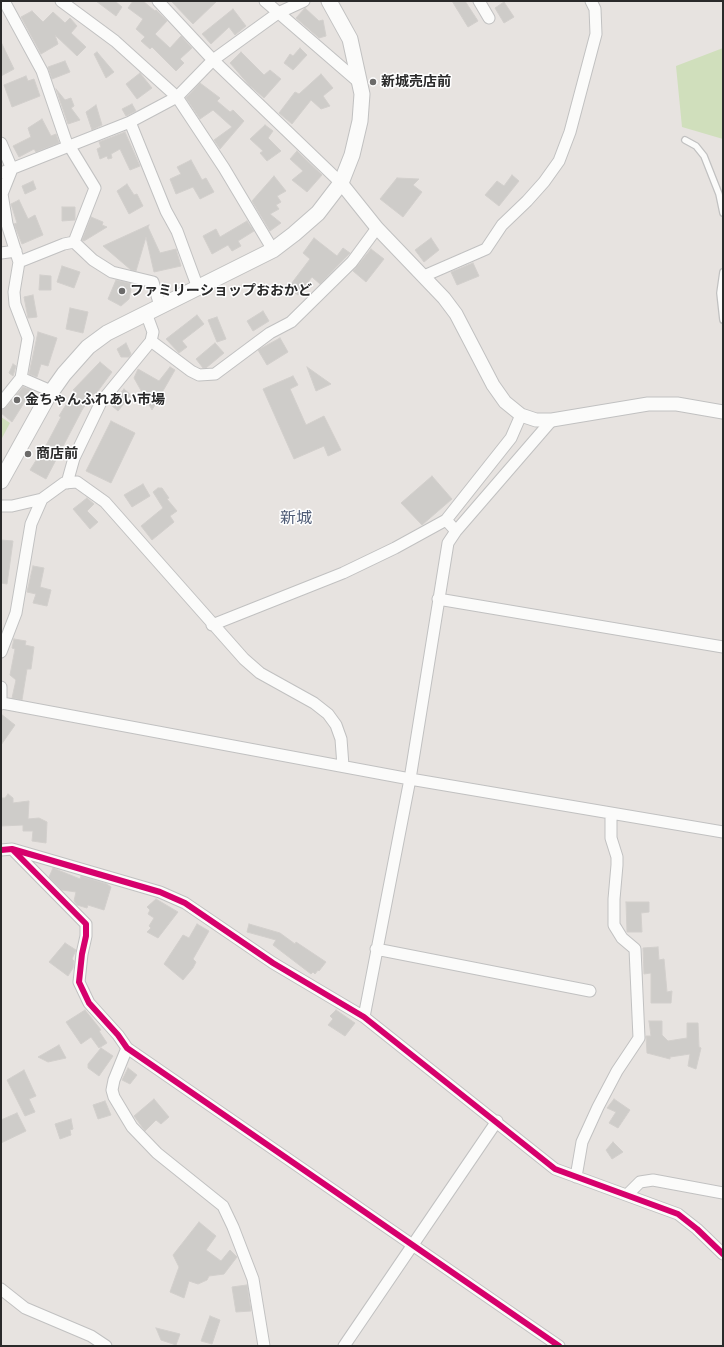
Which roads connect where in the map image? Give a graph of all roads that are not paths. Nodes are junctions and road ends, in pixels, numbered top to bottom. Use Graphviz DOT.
graph roads {
  1 [pos="4,1"];
  2 [pos="61,1"];
  3 [pos="265,1"];
  4 [pos="304,1"];
  5 [pos="329,1"];
  6 [pos="479,1"];
  7 [pos="591,1"];
  8 [pos="164,3"];
  9 [pos="278,13"];
  10 [pos="489,18"];
  11 [pos="213,60"];
  12 [pos="361,85"];
  13 [pos="178,97"];
  14 [pos="130,122"];
  15 [pos="685,140"];
  16 [pos="1,144"];
  17 [pos="69,147"];
  18 [pos="12,169"];
  19 [pos="1,173"];
  20 [pos="341,183"];
  21 [pos="723,214"];
  22 [pos="377,228"];
  23 [pos="74,242"];
  24 [pos="273,250"];
  25 [pos="1,253"];
  26 [pos="18,257"];
  27 [pos="723,272"];
  28 [pos="424,276"];
  29 [pos="198,288"];
  30 [pos="160,306"];
  31 [pos="146,313"];
  32 [pos="723,320"];
  33 [pos="151,341"];
  34 [pos="21,378"];
  35 [pos="51,391"];
  36 [pos="1,403"];
  37 [pos="723,412"];
  38 [pos="521,415"];
  39 [pos="552,420"];
  40 [pos="1,481"];
  41 [pos="67,483"];
  42 [pos="42,499"];
  43 [pos="1,506"];
  44 [pos="446,520"];
  45 [pos="456,531"];
  46 [pos="438,599"];
  47 [pos="212,625"];
  48 [pos="723,647"];
  49 [pos="1,652"];
  50 [pos="1,687"];
  51 [pos="1,703"];
  52 [pos="343,766"];
  53 [pos="410,779"];
  54 [pos="611,813"];
  55 [pos="723,832"];
  56 [pos="6,849"];
  57 [pos="376,949"];
  58 [pos="590,990"];
  59 [pos="364,1017"];
  60 [pos="127,1048"];
  61 [pos="497,1121"];
  62 [pos="576,1177"];
  63 [pos="723,1193"];
  64 [pos="627,1195"];
  65 [pos="413,1246"];
  66 [pos="723,1254"];
  67 [pos="1,1289"];
  68 [pos="106,1346"];
  69 [pos="264,1346"];
  70 [pos="344,1346"];
  71 [pos="559,1346"];
  1 -- 17 [label="street"];
  2 -- 13 [label="street"];
  3 -- 9 [label="street"];
  4 -- 9 [label="street"];
  5 -- 12 [label="main road"];
  6 -- 10 [label="street"];
  7 -- 28 [label="street"];
  8 -- 11 [label="street"];
  9 -- 11 [label="street"];
  9 -- 12 [label="street"];
  11 -- 13 [label="street"];
  11 -- 20 [label="street"];
  12 -- 20 [label="main road"];
  13 -- 14 [label="street"];
  13 -- 24 [label="street"];
  14 -- 17 [label="street"];
  14 -- 29 [label="street"];
  15 -- 21 [label="lane"];
  16 -- 18 [label="street"];
  17 -- 18 [label="street"];
  17 -- 23 [label="street"];
  18 -- 19 [label="street"];
  18 -- 26 [label="street"];
  20 -- 22 [label="street"];
  20 -- 24 [label="main road"];
  22 -- 28 [label="street"];
  22 -- 33 [label="street"];
  23 -- 26 [label="street"];
  23 -- 30 [label="street"];
  24 -- 29 [label="main road"];
  25 -- 26 [label="street"];
  26 -- 34 [label="street"];
  27 -- 32 [label="lane"];
  28 -- 38 [label="street"];
  29 -- 30 [label="main road"];
  30 -- 31 [label="main road"];
  31 -- 33 [label="street"];
  31 -- 35 [label="main road"];
  33 -- 41 [label="street"];
  34 -- 35 [label="street"];
  34 -- 36 [label="street"];
  35 -- 40 [label="main road"];
  37 -- 39 [label="street"];
  38 -- 39 [label="street"];
  38 -- 44 [label="street"];
  39 -- 45 [label="street"];
  41 -- 42 [label="street"];
  41 -- 47 [label="street"];
  42 -- 43 [label="street"];
  42 -- 49 [label="street"];
  44 -- 45 [label="street"];
  44 -- 47 [label="street"];
  45 -- 46 [label="street"];
  46 -- 48 [label="street"];
  46 -- 53 [label="street"];
  47 -- 52 [label="street"];
  50 -- 51 [label="street"];
  51 -- 52 [label="street"];
  52 -- 53 [label="street"];
  53 -- 54 [label="street"];
  53 -- 57 [label="street"];
  54 -- 55 [label="street"];
  54 -- 62 [label="street"];
  56 -- 59 [label="street"];
  56 -- 60 [label="street"];
  57 -- 58 [label="street"];
  57 -- 59 [label="street"];
  59 -- 61 [label="street"];
  60 -- 65 [label="street"];
  60 -- 69 [label="street"];
  61 -- 62 [label="street"];
  61 -- 65 [label="street"];
  62 -- 64 [label="street"];
  63 -- 64 [label="street"];
  64 -- 66 [label="street"];
  65 -- 70 [label="street"];
  65 -- 71 [label="street"];
  67 -- 68 [label="street"];
}
